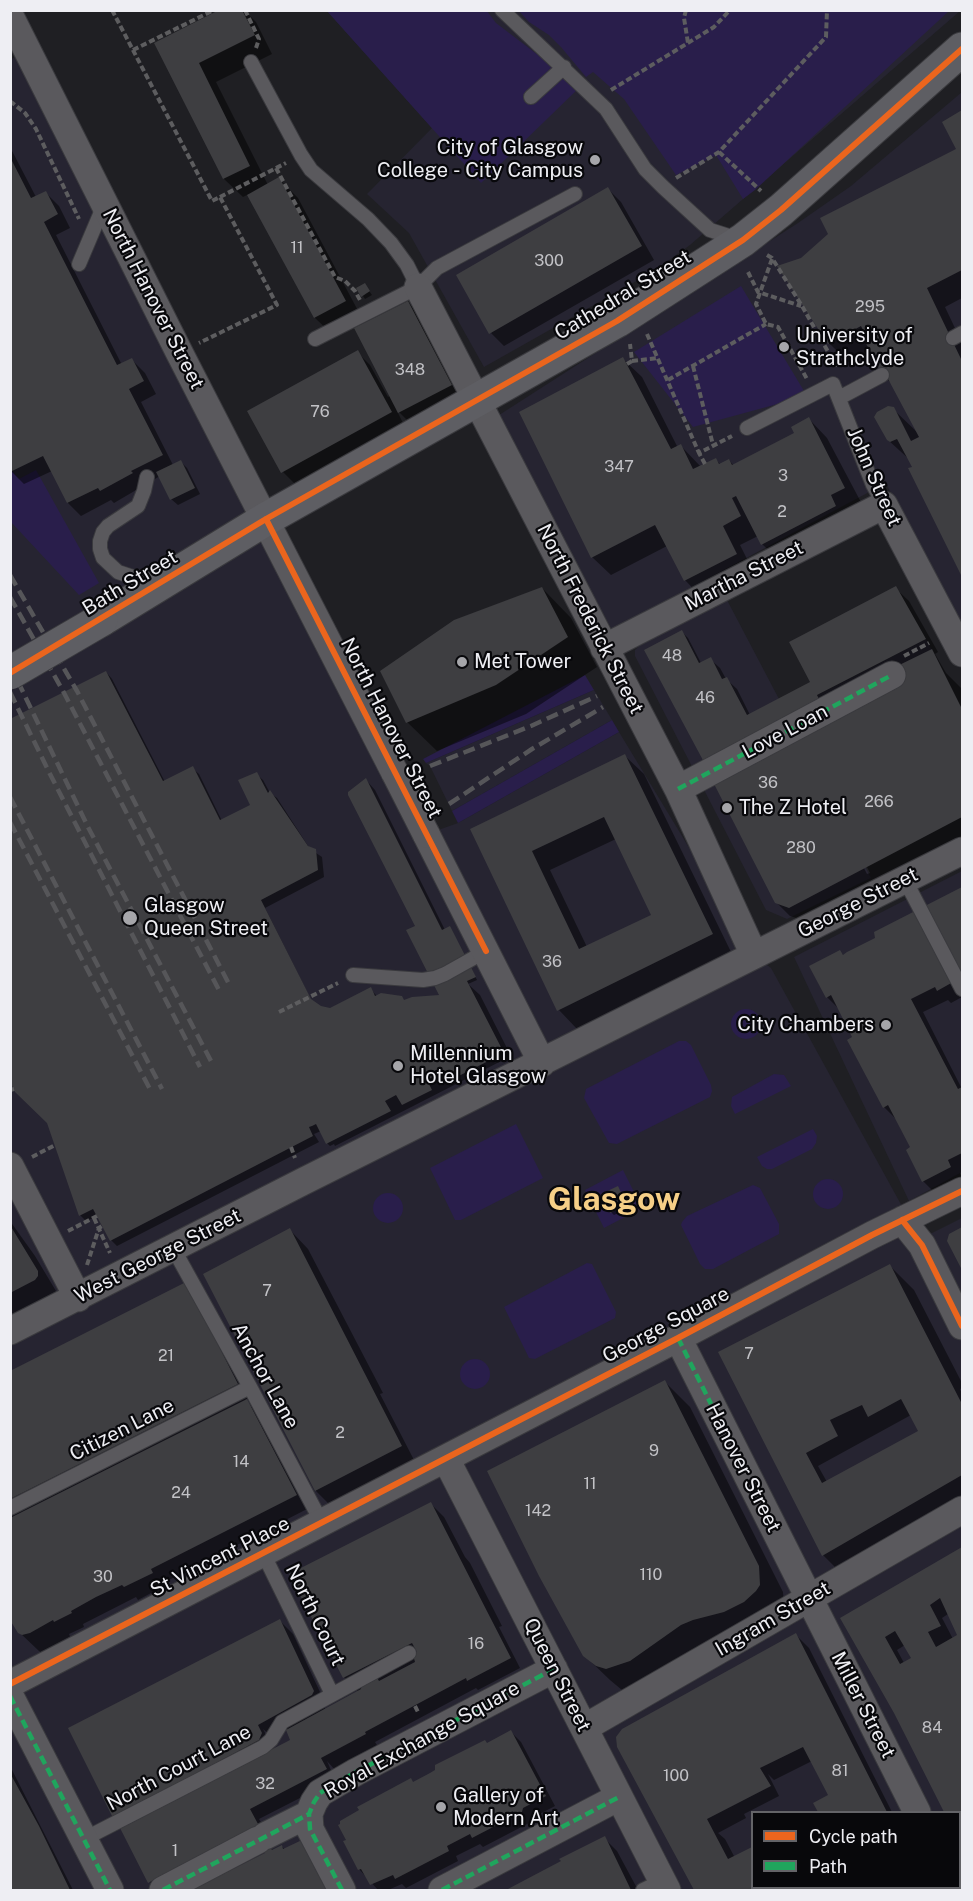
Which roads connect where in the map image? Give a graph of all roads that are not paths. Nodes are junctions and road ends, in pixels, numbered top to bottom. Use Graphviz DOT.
graph roads {
  1 [pos="502,10"];
  2 [pos="10,16"];
  3 [pos="963,49"];
  4 [pos="19,55"];
  5 [pos="251,62"];
  6 [pos="564,67"];
  7 [pos="531,97"];
  8 [pos="575,194"];
  9 [pos="105,205"];
  10 [pos="742,240"];
  11 [pos="79,264"];
  12 [pos="418,287"];
  13 [pos="315,339"];
  14 [pos="882,375"];
  15 [pos="839,398"];
  16 [pos="476,400"];
  17 [pos="747,428"];
  18 [pos="147,477"];
  19 [pos="884,505"];
  20 [pos="266,519"];
  21 [pos="168,579"];
  22 [pos="604,648"];
  23 [pos="963,653"];
  24 [pos="10,673"];
  25 [pos="892,675"];
  26 [pos="678,789"];
  27 [pos="963,851"];
  28 [pos="905,880"];
  29 [pos="486,951"];
  30 [pos="754,956"];
  31 [pos="353,975"];
  32 [pos="963,989"];
  33 [pos="542,1063"];
  34 [pos="10,1166"];
  35 [pos="963,1191"];
  36 [pos="902,1220"];
  37 [pos="173,1248"];
  38 [pos="78,1298"];
  39 [pos="963,1326"];
  40 [pos="10,1331"];
  41 [pos="678,1338"];
  42 [pos="250,1387"];
  43 [pos="446,1459"];
  44 [pos="10,1508"];
  45 [pos="963,1510"];
  46 [pos="322,1523"];
  47 [pos="263,1553"];
  48 [pos="808,1599"];
  49 [pos="409,1653"];
  50 [pos="554,1669"];
  51 [pos="10,1684"];
  52 [pos="332,1694"];
  53 [pos="10,1696"];
  54 [pos="584,1728"];
  55 [pos="619,1797"];
  56 [pos="916,1811"];
  57 [pos="309,1814"];
  58 [pos="84,1839"];
  59 [pos="658,1887"];
  60 [pos="110,1890"];
  61 [pos="164,1890"];
  62 [pos="342,1890"];
  63 [pos="441,1890"];
  1 -- 6 [label="lane"];
  2 -- 4 [label="street, North Hanover Street"];
  3 -- 10 [label="street, Cathedral Street"];
  4 -- 9 [label="street, North Hanover Street"];
  5 -- 12 [label="lane"];
  6 -- 7 [label="lane"];
  6 -- 10 [label="lane"];
  8 -- 12 [label="lane"];
  9 -- 11 [label="lane"];
  9 -- 20 [label="street, North Hanover Street"];
  10 -- 16 [label="street, Cathedral Street"];
  12 -- 13 [label="lane"];
  12 -- 16 [label="street, North Frederick Street"];
  14 -- 15 [label="lane"];
  15 -- 17 [label="lane, John Street"];
  15 -- 19 [label="lane, John Street"];
  16 -- 20 [label="street, Cathedral Street"];
  16 -- 22 [label="street, North Frederick Street"];
  18 -- 21 [label="lane"];
  19 -- 22 [label="street, Martha Street"];
  19 -- 23 [label="street, John Street"];
  20 -- 21 [label="street, Bath Street"];
  20 -- 29 [label="street, North Hanover Street, bridge"];
  21 -- 24 [label="street, Bath Street, bridge"];
  22 -- 26 [label="street, North Frederick Street"];
  25 -- 26 [label="street, Love Loan"];
  26 -- 30 [label="street, North Frederick Street"];
  27 -- 28 [label="street, George Street"];
  28 -- 30 [label="street, George Street"];
  28 -- 32 [label="lane"];
  29 -- 31 [label="lane"];
  29 -- 33 [label="street, North Hanover Street"];
  30 -- 33 [label="street"];
  33 -- 37 [label="street, West George Street"];
  34 -- 38 [label="street"];
  35 -- 36 [label="street, George Square"];
  36 -- 39 [label="street"];
  36 -- 41 [label="street, George Square"];
  37 -- 38 [label="street, West George Street"];
  37 -- 42 [label="lane, Anchor Lane"];
  38 -- 40 [label="street, West George Street"];
  41 -- 43 [label="street, George Square"];
  41 -- 48 [label="street, Hanover Street"];
  42 -- 44 [label="lane, Citizen Lane"];
  42 -- 46 [label="lane, Anchor Lane"];
  43 -- 46 [label="street, St Vincent Place"];
  43 -- 50 [label="street, Queen Street"];
  45 -- 48 [label="street, Ingram Street"];
  46 -- 47 [label="street, St Vincent Place"];
  47 -- 51 [label="street, St Vincent Place"];
  47 -- 52 [label="lane, North Court"];
  48 -- 54 [label="street, Ingram Street"];
  48 -- 56 [label="street, Miller Street"];
  49 -- 52 [label="lane, North Court Lane"];
  50 -- 54 [label="street, Queen Street"];
  50 -- 57 [label="street, Royal Exchange Square"];
  52 -- 58 [label="lane, North Court Lane"];
  53 -- 58 [label="street"];
  54 -- 55 [label="street, Queen Street"];
  55 -- 59 [label="street, Queen Street"];
  55 -- 63 [label="street"];
  57 -- 61 [label="street"];
  57 -- 62 [label="street, Royal Exchange Square"];
  58 -- 60 [label="street"];
}
